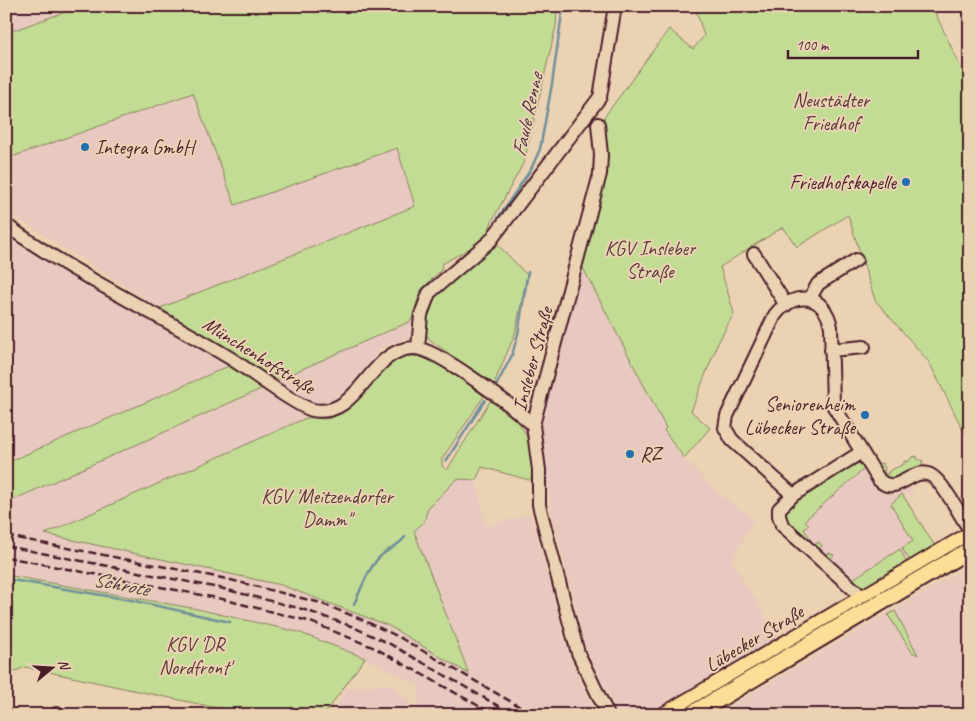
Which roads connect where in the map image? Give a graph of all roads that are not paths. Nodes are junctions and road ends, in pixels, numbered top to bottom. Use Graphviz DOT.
graph roads {
  1 [pos="615,6"];
  2 [pos="598,124"];
  3 [pos="6,225"];
  4 [pos="754,254"];
  5 [pos="856,260"];
  6 [pos="810,298"];
  7 [pos="786,305"];
  8 [pos="864,347"];
  9 [pos="418,348"];
  10 [pos="831,350"];
  11 [pos="533,425"];
  12 [pos="860,453"];
  13 [pos="793,495"];
  14 [pos="970,530"];
  15 [pos="970,535"];
  16 [pos="970,549"];
  17 [pos="868,602"];
  18 [pos="696,714"];
  19 [pos="608,715"];
  20 [pos="665,715"];
  1 -- 9 [label="street"];
  2 -- 11 [label="street, Insleber Straße"];
  3 -- 9 [label="street, Münchenhofstraße"];
  4 -- 7 [label="street"];
  5 -- 6 [label="street"];
  6 -- 7 [label="street"];
  6 -- 10 [label="street"];
  7 -- 13 [label="street"];
  8 -- 10 [label="street"];
  9 -- 11 [label="street"];
  10 -- 12 [label="street"];
  11 -- 19 [label="street, Insleber Straße"];
  12 -- 13 [label="street"];
  12 -- 14 [label="street"];
  13 -- 17 [label="street"];
  15 -- 17 [label="main road, Lübecker Straße"];
  16 -- 17 [label="main road, Lübecker Straße"];
  17 -- 18 [label="main road, Lübecker Straße"];
  17 -- 20 [label="main road, Lübecker Straße"];
}
